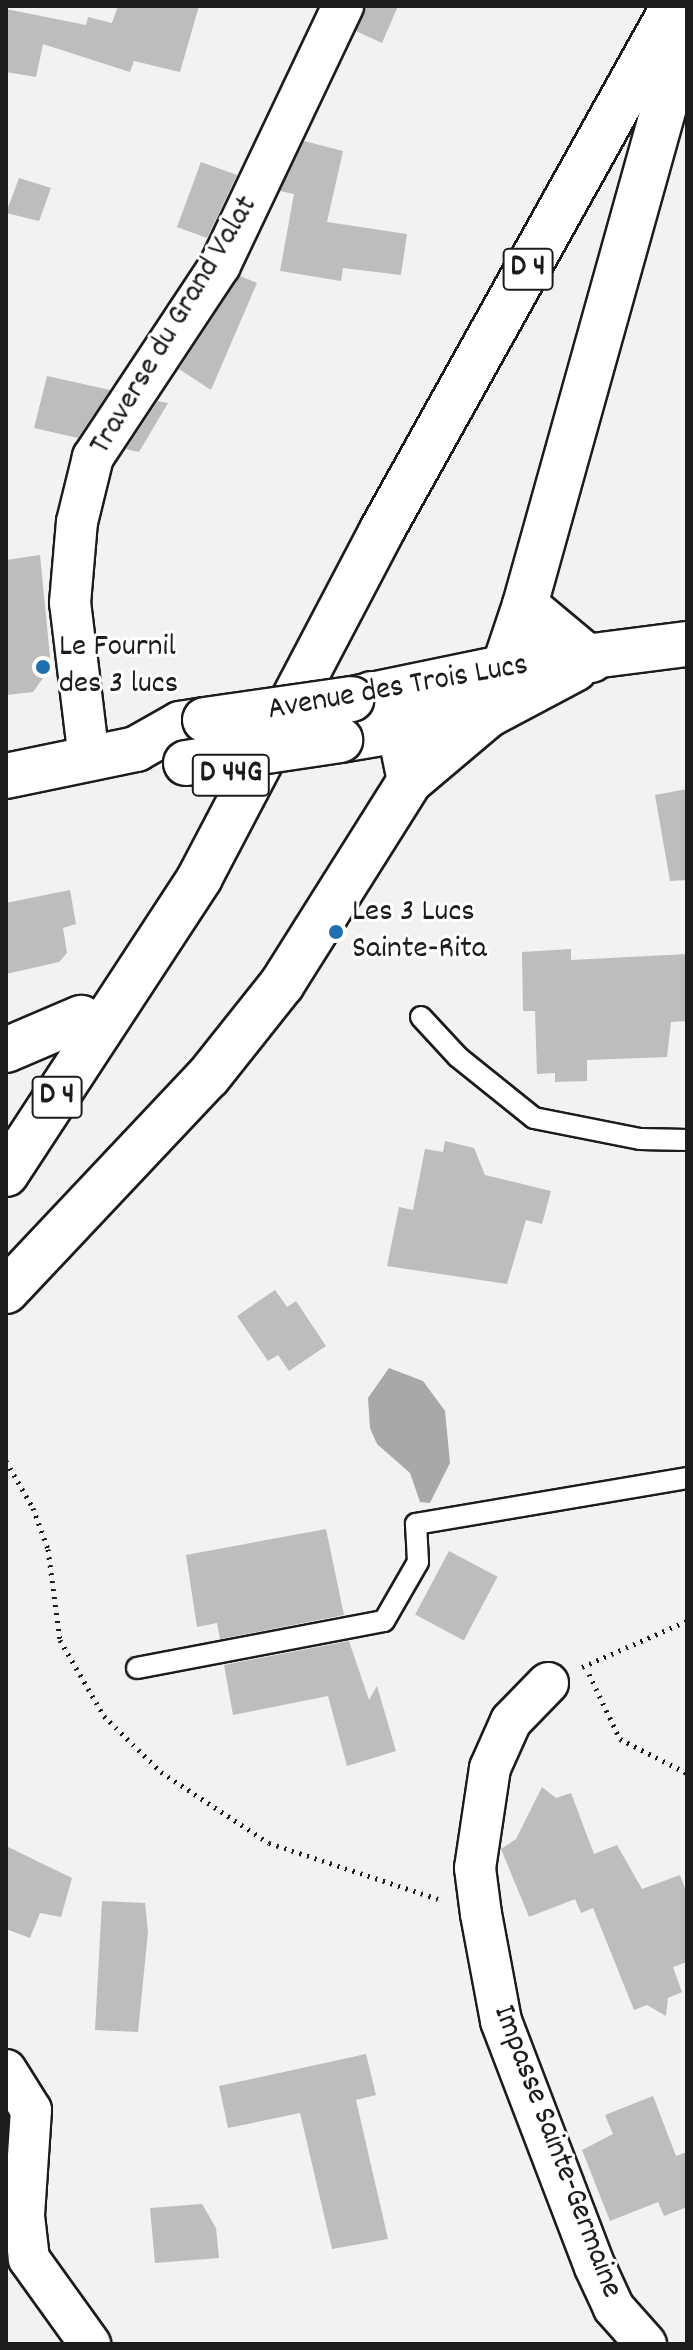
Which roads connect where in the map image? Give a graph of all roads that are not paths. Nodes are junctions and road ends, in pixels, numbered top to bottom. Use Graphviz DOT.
graph roads {
  1 [pos="343,6"];
  2 [pos="674,6"];
  3 [pos="686,6"];
  4 [pos="381,532"];
  5 [pos="525,605"];
  6 [pos="687,644"];
  7 [pos="591,660"];
  8 [pos="507,667"];
  9 [pos="362,696"];
  10 [pos="488,715"];
  11 [pos="399,728"];
  12 [pos="136,749"];
  13 [pos="89,759"];
  14 [pos="6,776"];
  15 [pos="410,781"];
  16 [pos="421,1017"];
  17 [pos="81,1018"];
  18 [pos="6,1050"];
  19 [pos="6,1128"];
  20 [pos="687,1140"];
  21 [pos="6,1174"];
  22 [pos="6,1291"];
  23 [pos="687,1478"];
  24 [pos="137,1668"];
  25 [pos="548,1683"];
  26 [pos="6,2070"];
  27 [pos="90,2344"];
  28 [pos="646,2344"];
  1 -- 13 [label="street, Traverse du Grand Valat"];
  2 -- 4 [label="main road, D 4"];
  3 -- 5 [label="main road"];
  4 -- 17 [label="main road, D 44G"];
  4 -- 21 [label="main road, D 4"];
  5 -- 7 [label="main road"];
  5 -- 8 [label="main road"];
  6 -- 7 [label="main road, Avenue des Trois Lucs"];
  7 -- 8 [label="main road, Avenue des Trois Lucs"];
  7 -- 10 [label="main road, Avenue des Trois Lucs"];
  8 -- 9 [label="main road, Avenue des Trois Lucs"];
  8 -- 10 [label="main road"];
  9 -- 11 [label="main road"];
  9 -- 12 [label="main road, Avenue des Trois Lucs, bridge"];
  10 -- 11 [label="main road, Avenue des Trois Lucs"];
  10 -- 15 [label="main road"];
  11 -- 12 [label="main road, Avenue des Trois Lucs, bridge"];
  11 -- 15 [label="main road"];
  12 -- 13 [label="main road"];
  13 -- 14 [label="main road"];
  15 -- 22 [label="main road"];
  16 -- 20 [label="lane"];
  17 -- 18 [label="main road"];
  17 -- 19 [label="main road, D 44G"];
  23 -- 24 [label="lane"];
  25 -- 28 [label="street, Impasse Sainte-Germaine"];
  26 -- 27 [label="street"];
}
